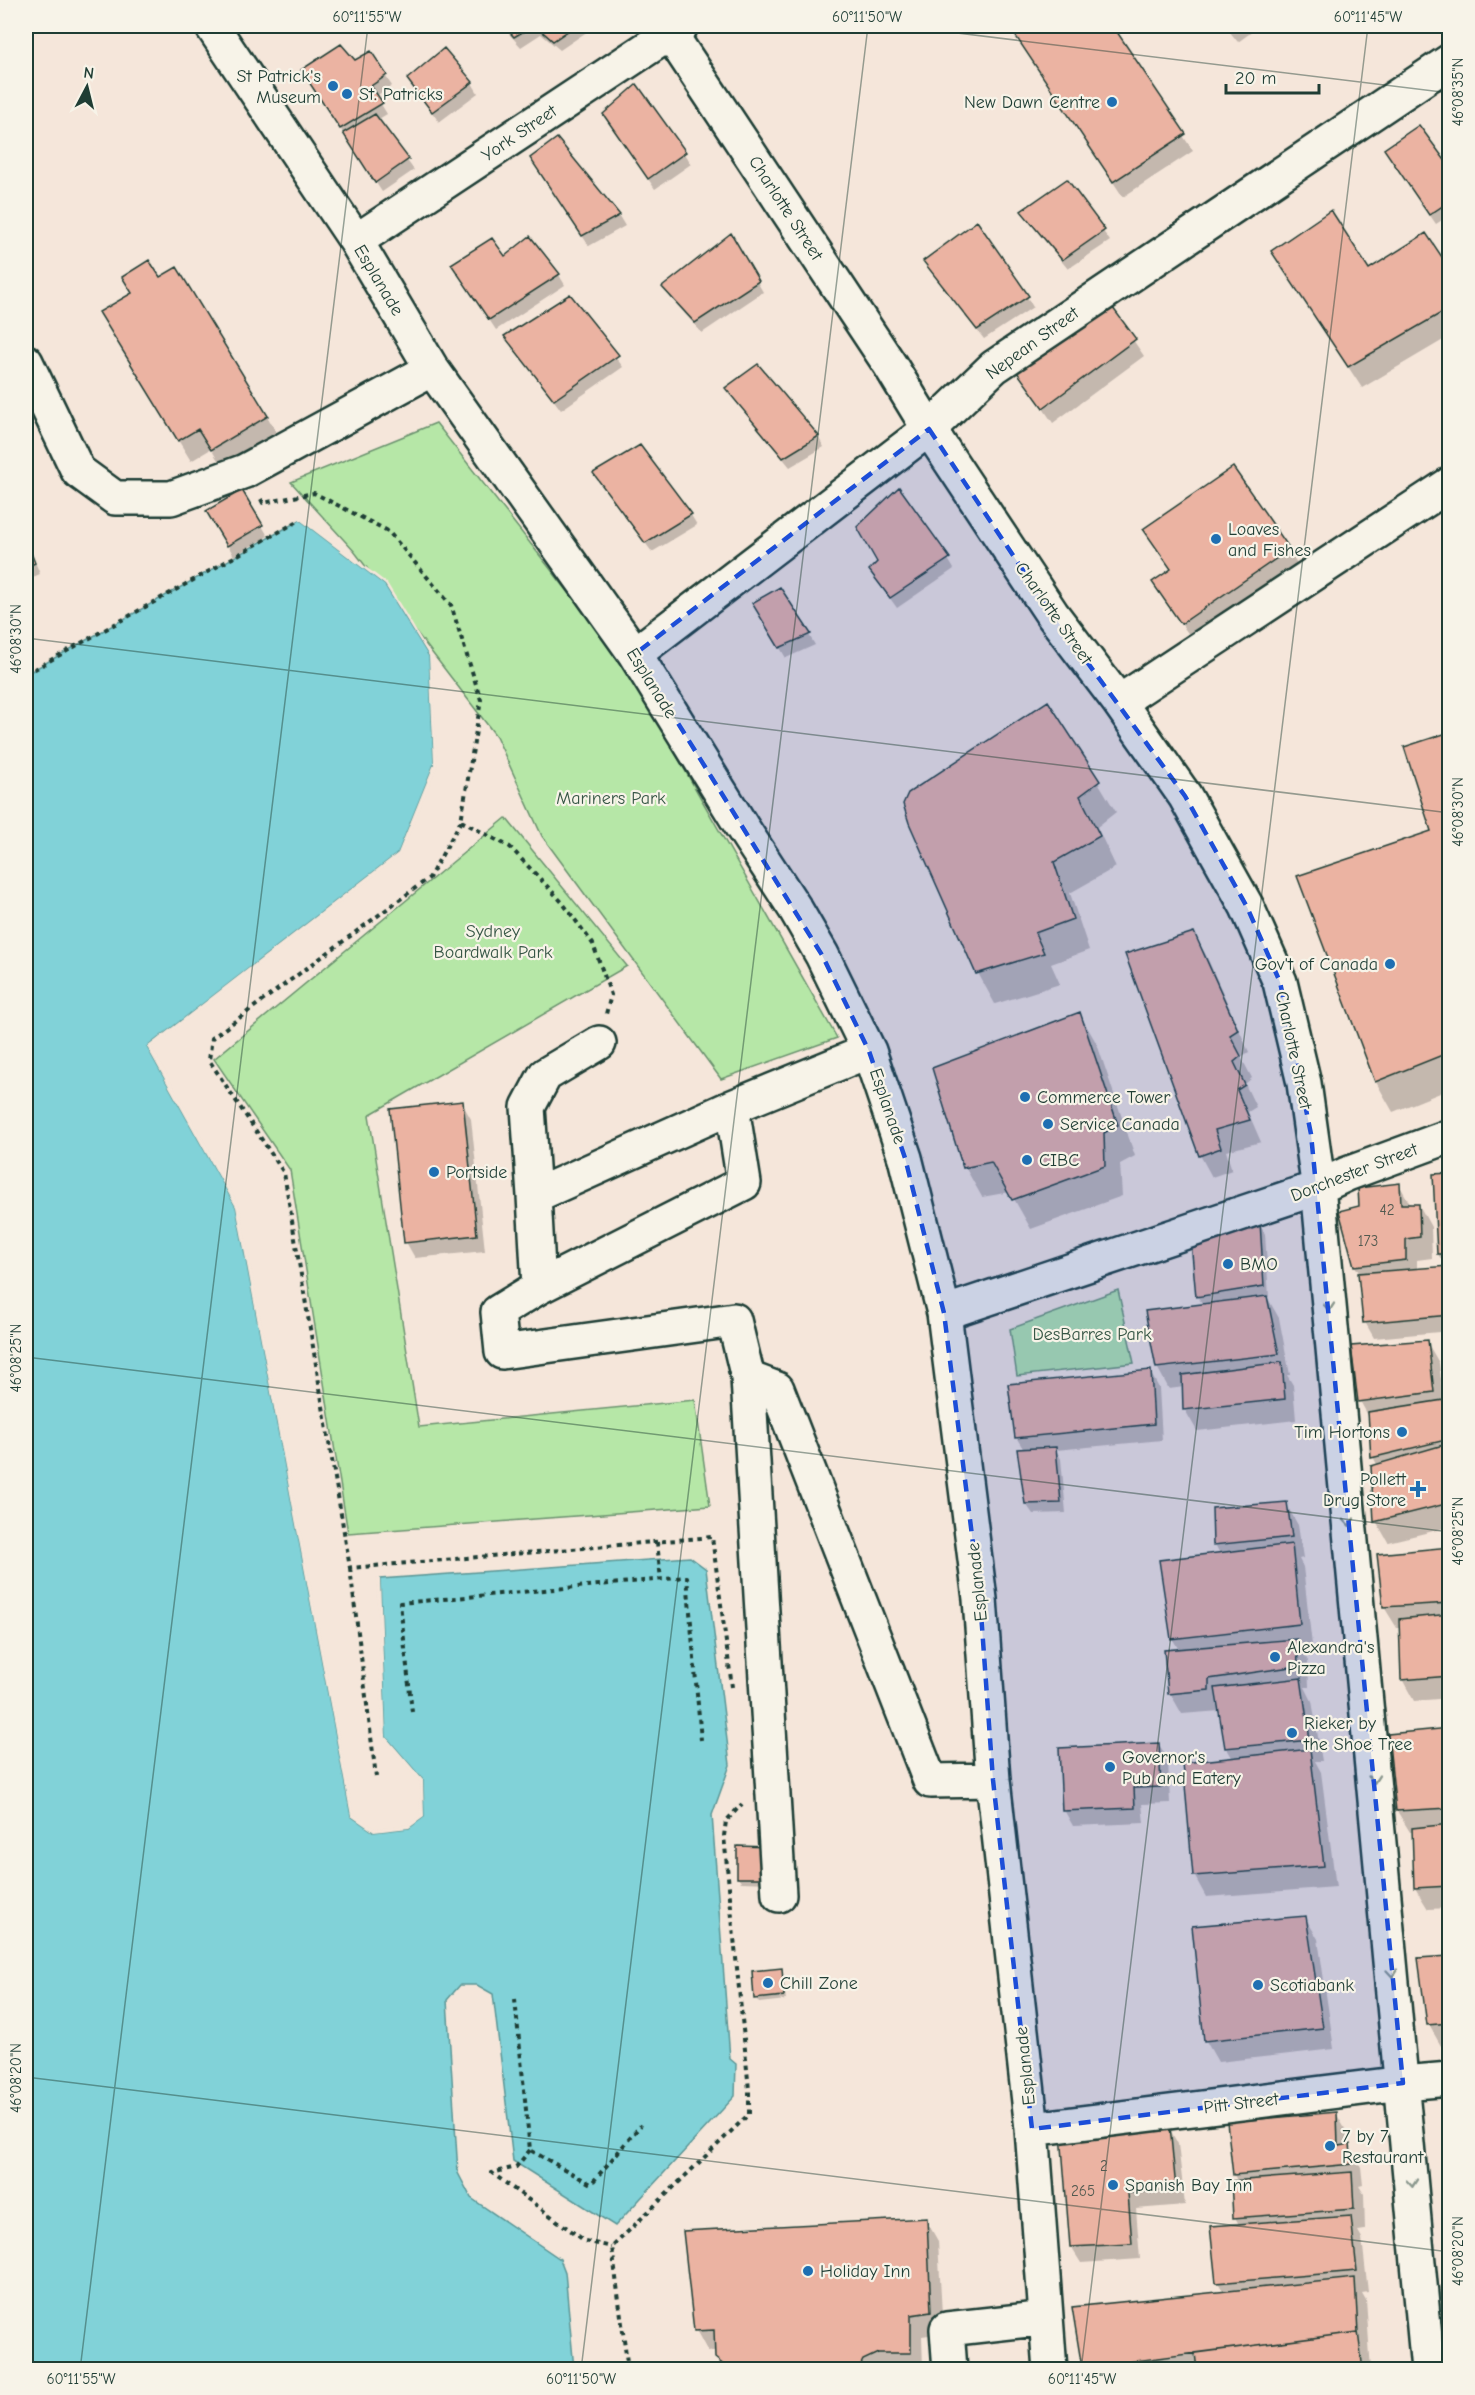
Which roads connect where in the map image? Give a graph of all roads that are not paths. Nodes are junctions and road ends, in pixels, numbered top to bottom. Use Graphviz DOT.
graph roads {
  1 [pos="212,26"];
  2 [pos="672,28"];
  3 [pos="1449,61"];
  4 [pos="356,241"];
  5 [pos="26,362"];
  6 [pos="432,369"];
  7 [pos="929,429"];
  8 [pos="1449,484"];
  9 [pos="635,654"];
  10 [pos="1119,702"];
  11 [pos="599,1042"];
  12 [pos="869,1051"];
  13 [pos="732,1107"];
  14 [pos="1449,1136"];
  15 [pos="1317,1188"];
  16 [pos="534,1196"];
  17 [pos="539,1287"];
  18 [pos="944,1313"];
  19 [pos="748,1378"];
  20 [pos="993,1780"];
  21 [pos="779,1895"];
  22 [pos="1449,2079"];
  23 [pos="1403,2083"];
  24 [pos="1032,2129"];
  25 [pos="1046,2318"];
  26 [pos="950,2370"];
  27 [pos="1050,2370"];
  28 [pos="1428,2370"];
  1 -- 4 [label="street, Esplanade"];
  2 -- 4 [label="street, York Street"];
  2 -- 7 [label="street, Charlotte Street"];
  3 -- 7 [label="street, Nepean Street"];
  4 -- 6 [label="street, Esplanade"];
  5 -- 6 [label="street"];
  6 -- 9 [label="street, Esplanade"];
  7 -- 9 [label="street, Nepean Street"];
  7 -- 10 [label="street, Charlotte Street"];
  8 -- 10 [label="street"];
  9 -- 12 [label="street, Esplanade"];
  10 -- 15 [label="street, Charlotte Street"];
  11 -- 16 [label="street"];
  12 -- 13 [label="street"];
  12 -- 18 [label="street, Esplanade"];
  13 -- 16 [label="street"];
  13 -- 17 [label="street"];
  14 -- 15 [label="street, Dorchester Street"];
  15 -- 18 [label="street, Dorchester Street"];
  15 -- 23 [label="street, Charlotte Street, one-way"];
  16 -- 17 [label="street"];
  17 -- 19 [label="street"];
  18 -- 20 [label="street, Esplanade"];
  19 -- 20 [label="street"];
  19 -- 21 [label="street"];
  20 -- 24 [label="street, Esplanade"];
  22 -- 23 [label="street, Pitt Street"];
  23 -- 24 [label="street, Pitt Street"];
  23 -- 28 [label="street, one-way"];
  24 -- 25 [label="street, Esplanade"];
  25 -- 26 [label="street"];
  25 -- 27 [label="street, Esplanade"];
}
